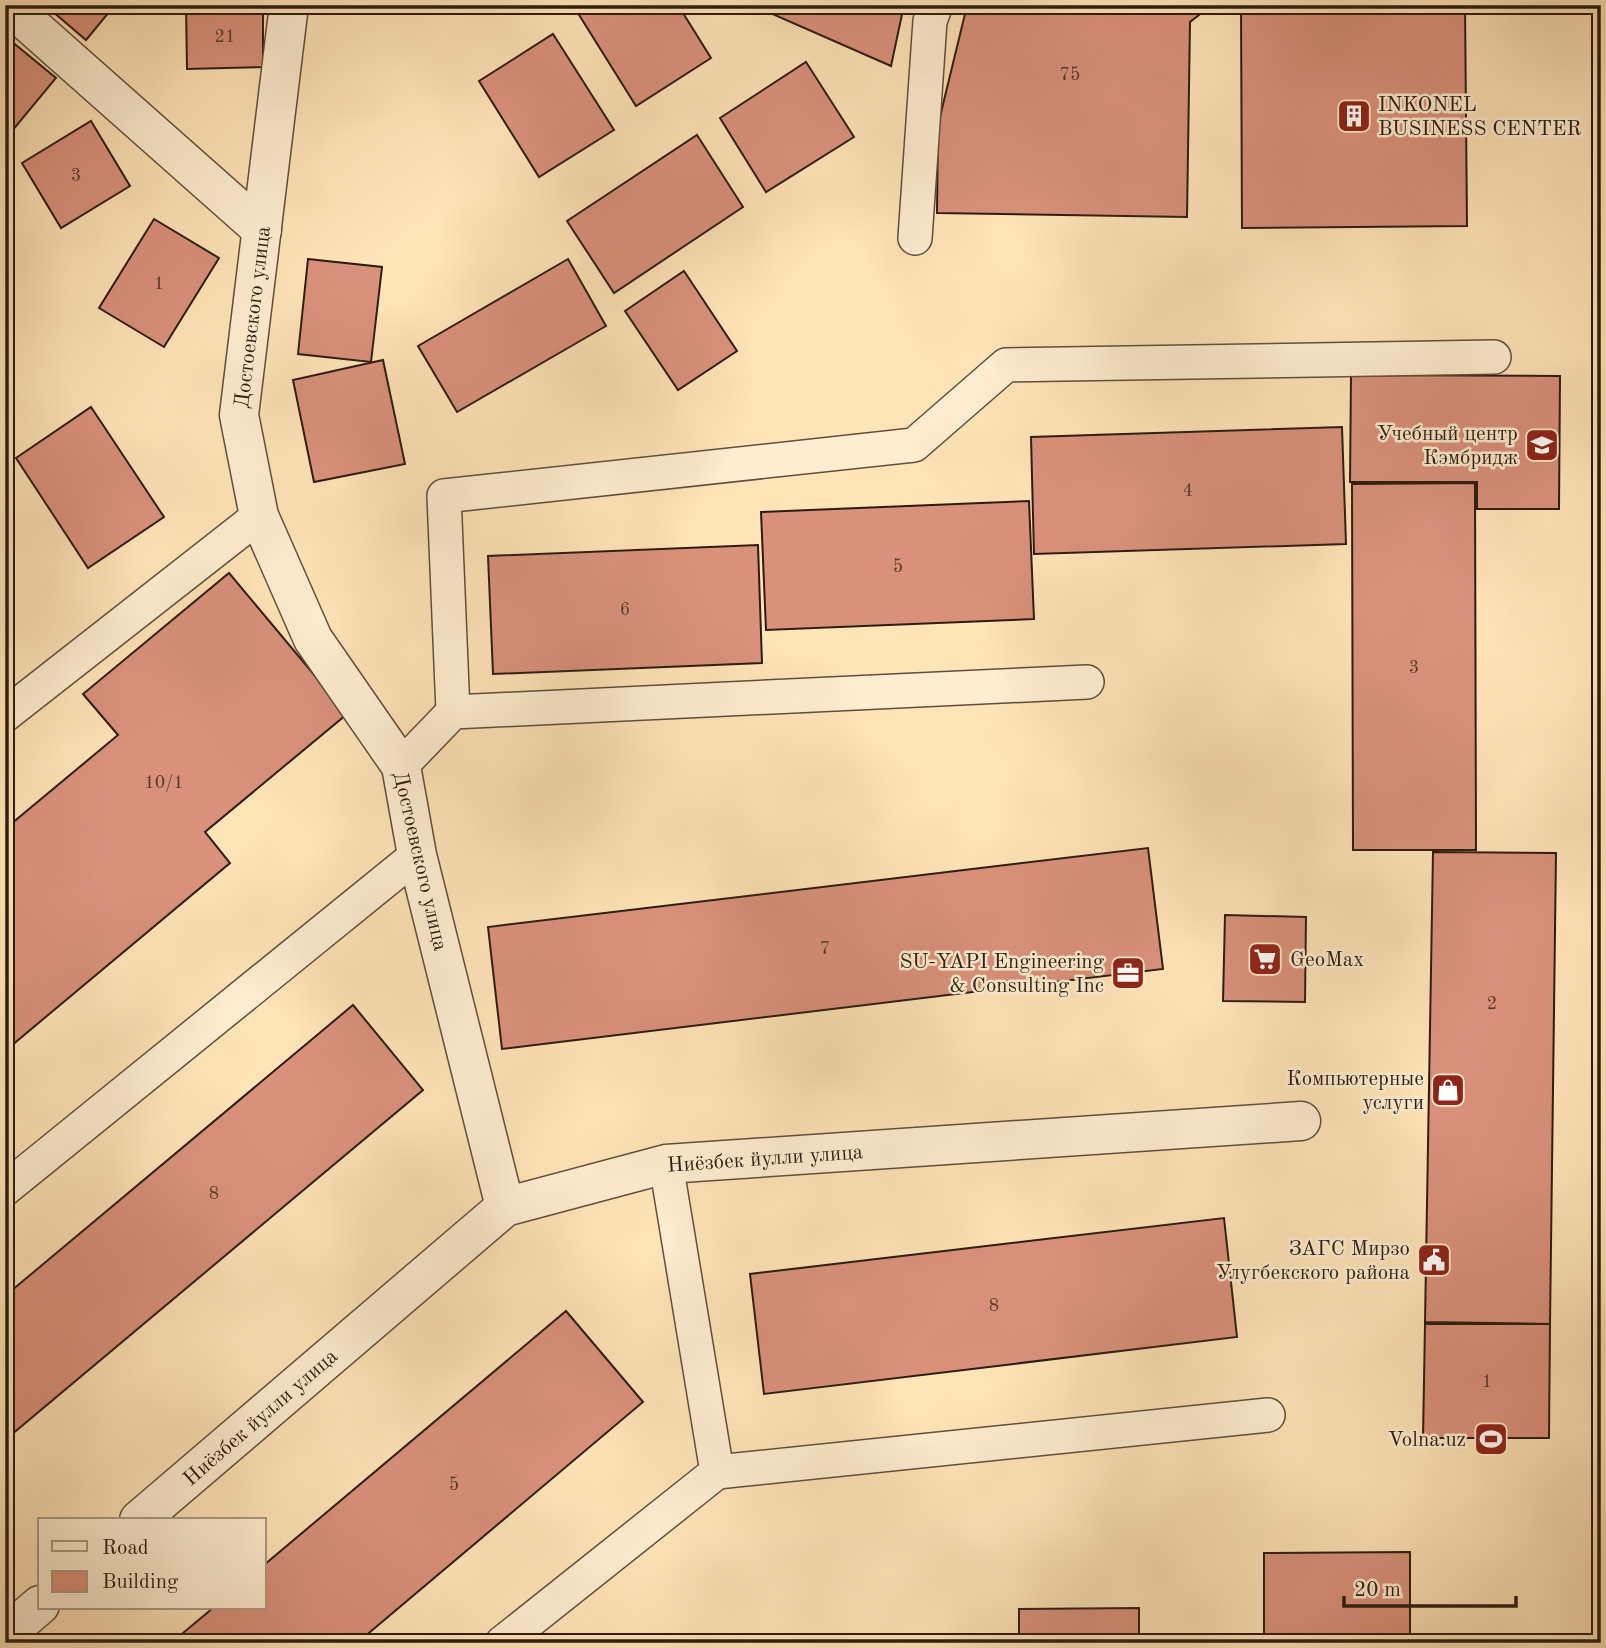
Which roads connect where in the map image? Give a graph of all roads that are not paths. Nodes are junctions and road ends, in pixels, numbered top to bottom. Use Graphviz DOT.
graph roads {
  1 [pos="8,5"];
  2 [pos="289,5"];
  3 [pos="936,5"];
  4 [pos="262,230"];
  5 [pos="915,238"];
  6 [pos="1494,357"];
  7 [pos="259,516"];
  8 [pos="1087,682"];
  9 [pos="453,712"];
  10 [pos="5,715"];
  11 [pos="401,766"];
  12 [pos="417,855"];
  13 [pos="1301,1121"];
  14 [pos="666,1164"];
  15 [pos="5,1189"];
  16 [pos="505,1207"];
  17 [pos="1268,1415"];
  18 [pos="717,1472"];
  19 [pos="141,1518"];
  20 [pos="38,1607"];
  21 [pos="5,1635"];
  22 [pos="502,1643"];
  1 -- 4 [label="street"];
  2 -- 4 [label="street, Достоевского улица"];
  3 -- 5 [label="lane"];
  4 -- 7 [label="street, Достоевского улица"];
  6 -- 9 [label="lane"];
  7 -- 10 [label="lane"];
  7 -- 11 [label="street, Достоевского улица"];
  8 -- 9 [label="lane"];
  9 -- 11 [label="lane"];
  11 -- 12 [label="street, Достоевского улица"];
  12 -- 15 [label="lane"];
  12 -- 16 [label="street, Достоевского улица"];
  13 -- 14 [label="street, Ниёзбек йулли улица"];
  14 -- 16 [label="street, Ниёзбек йулли улица"];
  14 -- 18 [label="lane"];
  16 -- 19 [label="street, Ниёзбек йулли улица"];
  17 -- 18 [label="lane"];
  18 -- 22 [label="lane"];
  20 -- 21 [label="street"];
}
